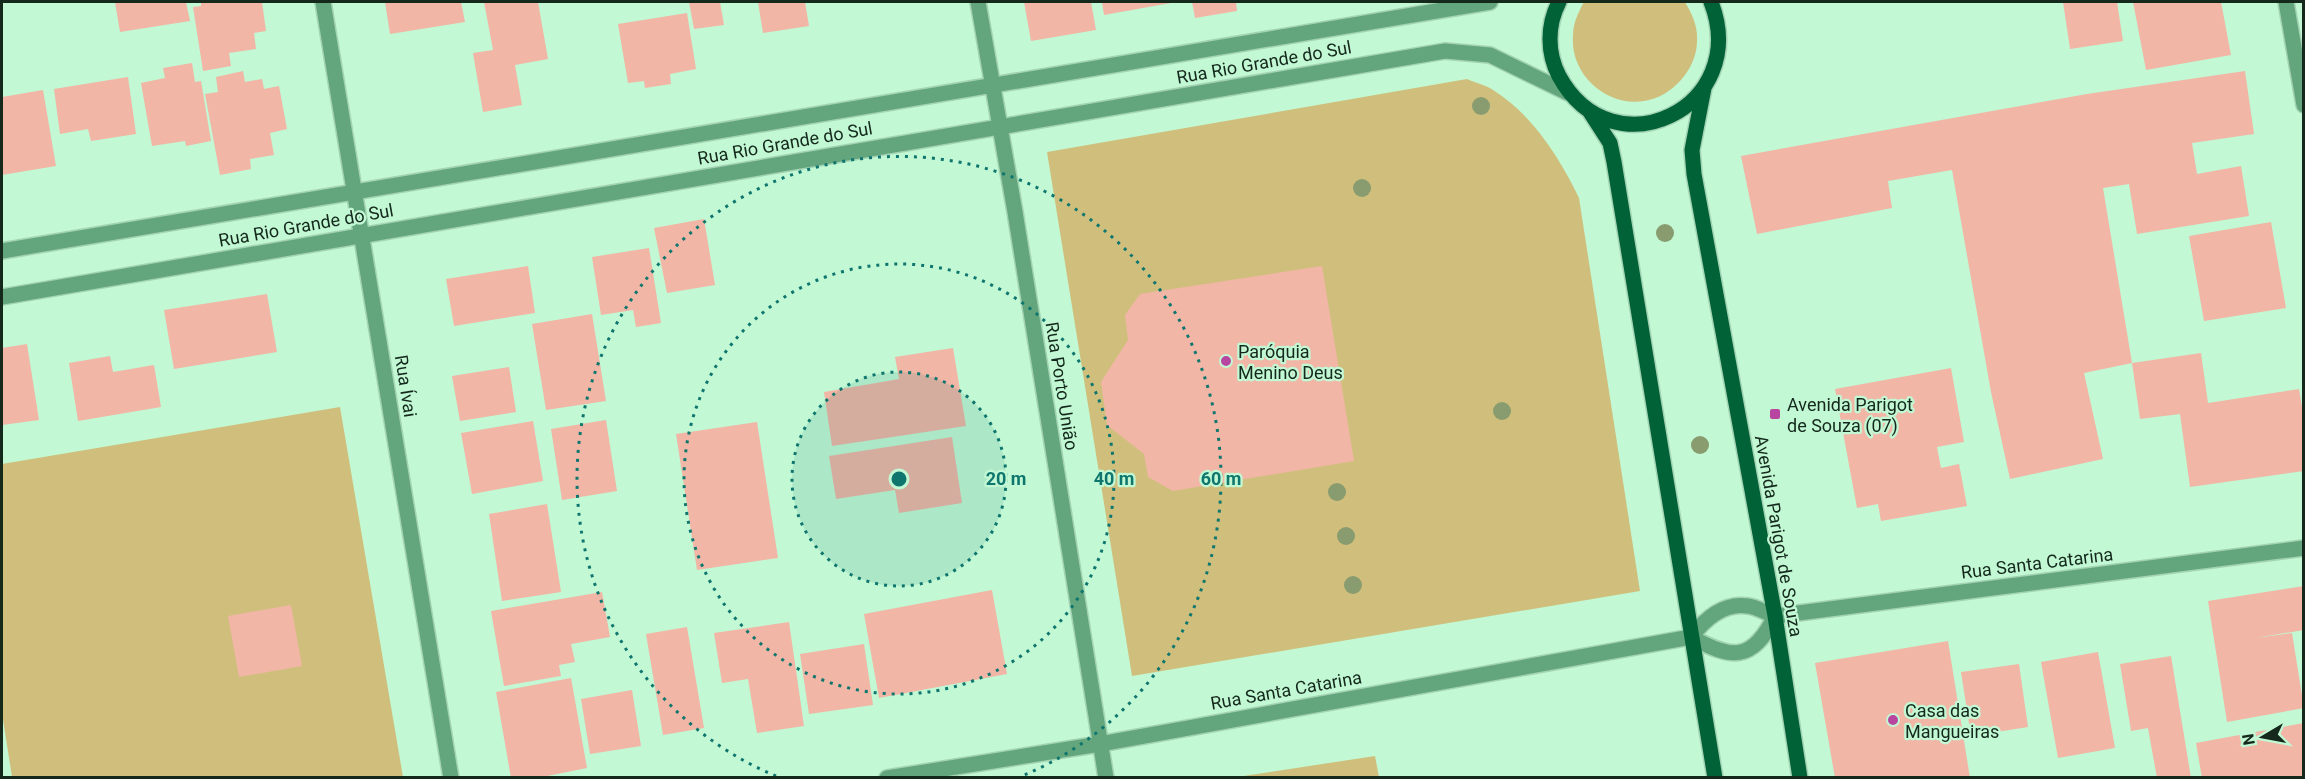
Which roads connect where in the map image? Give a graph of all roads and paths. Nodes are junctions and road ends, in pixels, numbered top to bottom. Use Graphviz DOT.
graph roads {
  1 [pos="322,2"];
  2 [pos="978,2"];
  3 [pos="1490,2"];
  4 [pos="1559,2"];
  5 [pos="1711,2"];
  6 [pos="2286,2"];
  7 [pos="993,86"];
  8 [pos="1704,88"];
  9 [pos="1568,93"];
  10 [pos="2304,105"];
  11 [pos="1590,112"];
  12 [pos="999,127"];
  13 [pos="354,192"];
  14 [pos="361,235"];
  15 [pos="2,251"];
  16 [pos="2,297"];
  17 [pos="2304,548"];
  18 [pos="1775,616"];
  19 [pos="1691,637"];
  20 [pos="1100,744"];
  21 [pos="451,777"];
  22 [pos="887,777"];
  23 [pos="1106,777"];
  24 [pos="1715,777"];
  25 [pos="1800,777"];
  1 -- 13 [label="street, Rua Ívai"];
  2 -- 7 [label="street, Rua Porto União"];
  3 -- 7 [label="street, Rua Rio Grande do Sul"];
  4 -- 9 [label="main road"];
  5 -- 8 [label="main road"];
  6 -- 10 [label="street"];
  7 -- 12 [label="street, Rua Porto União"];
  7 -- 13 [label="street, Rua Rio Grande do Sul"];
  8 -- 11 [label="main road"];
  8 -- 18 [label="main road, Avenida Parigot de Souza"];
  9 -- 11 [label="main road"];
  9 -- 12 [label="street, Rua Rio Grande do Sul"];
  11 -- 19 [label="main road"];
  12 -- 14 [label="street, Rua Rio Grande do Sul"];
  12 -- 20 [label="street, Rua Porto União"];
  13 -- 14 [label="street, Rua Ívai"];
  13 -- 15 [label="street, Rua Rio Grande do Sul"];
  14 -- 16 [label="street, Rua Rio Grande do Sul"];
  14 -- 21 [label="street, Rua Ívai"];
  17 -- 18 [label="street, Rua Santa Catarina"];
  18 -- 19 [label="street, Rua Santa Catarina"];
  18 -- 19 [label="street"];
  18 -- 25 [label="main road, Avenida Parigot de Souza"];
  19 -- 20 [label="street, Rua Santa Catarina"];
  19 -- 24 [label="main road"];
  20 -- 22 [label="street, Rua Santa Catarina"];
  20 -- 23 [label="street, Rua Porto União"];
}
